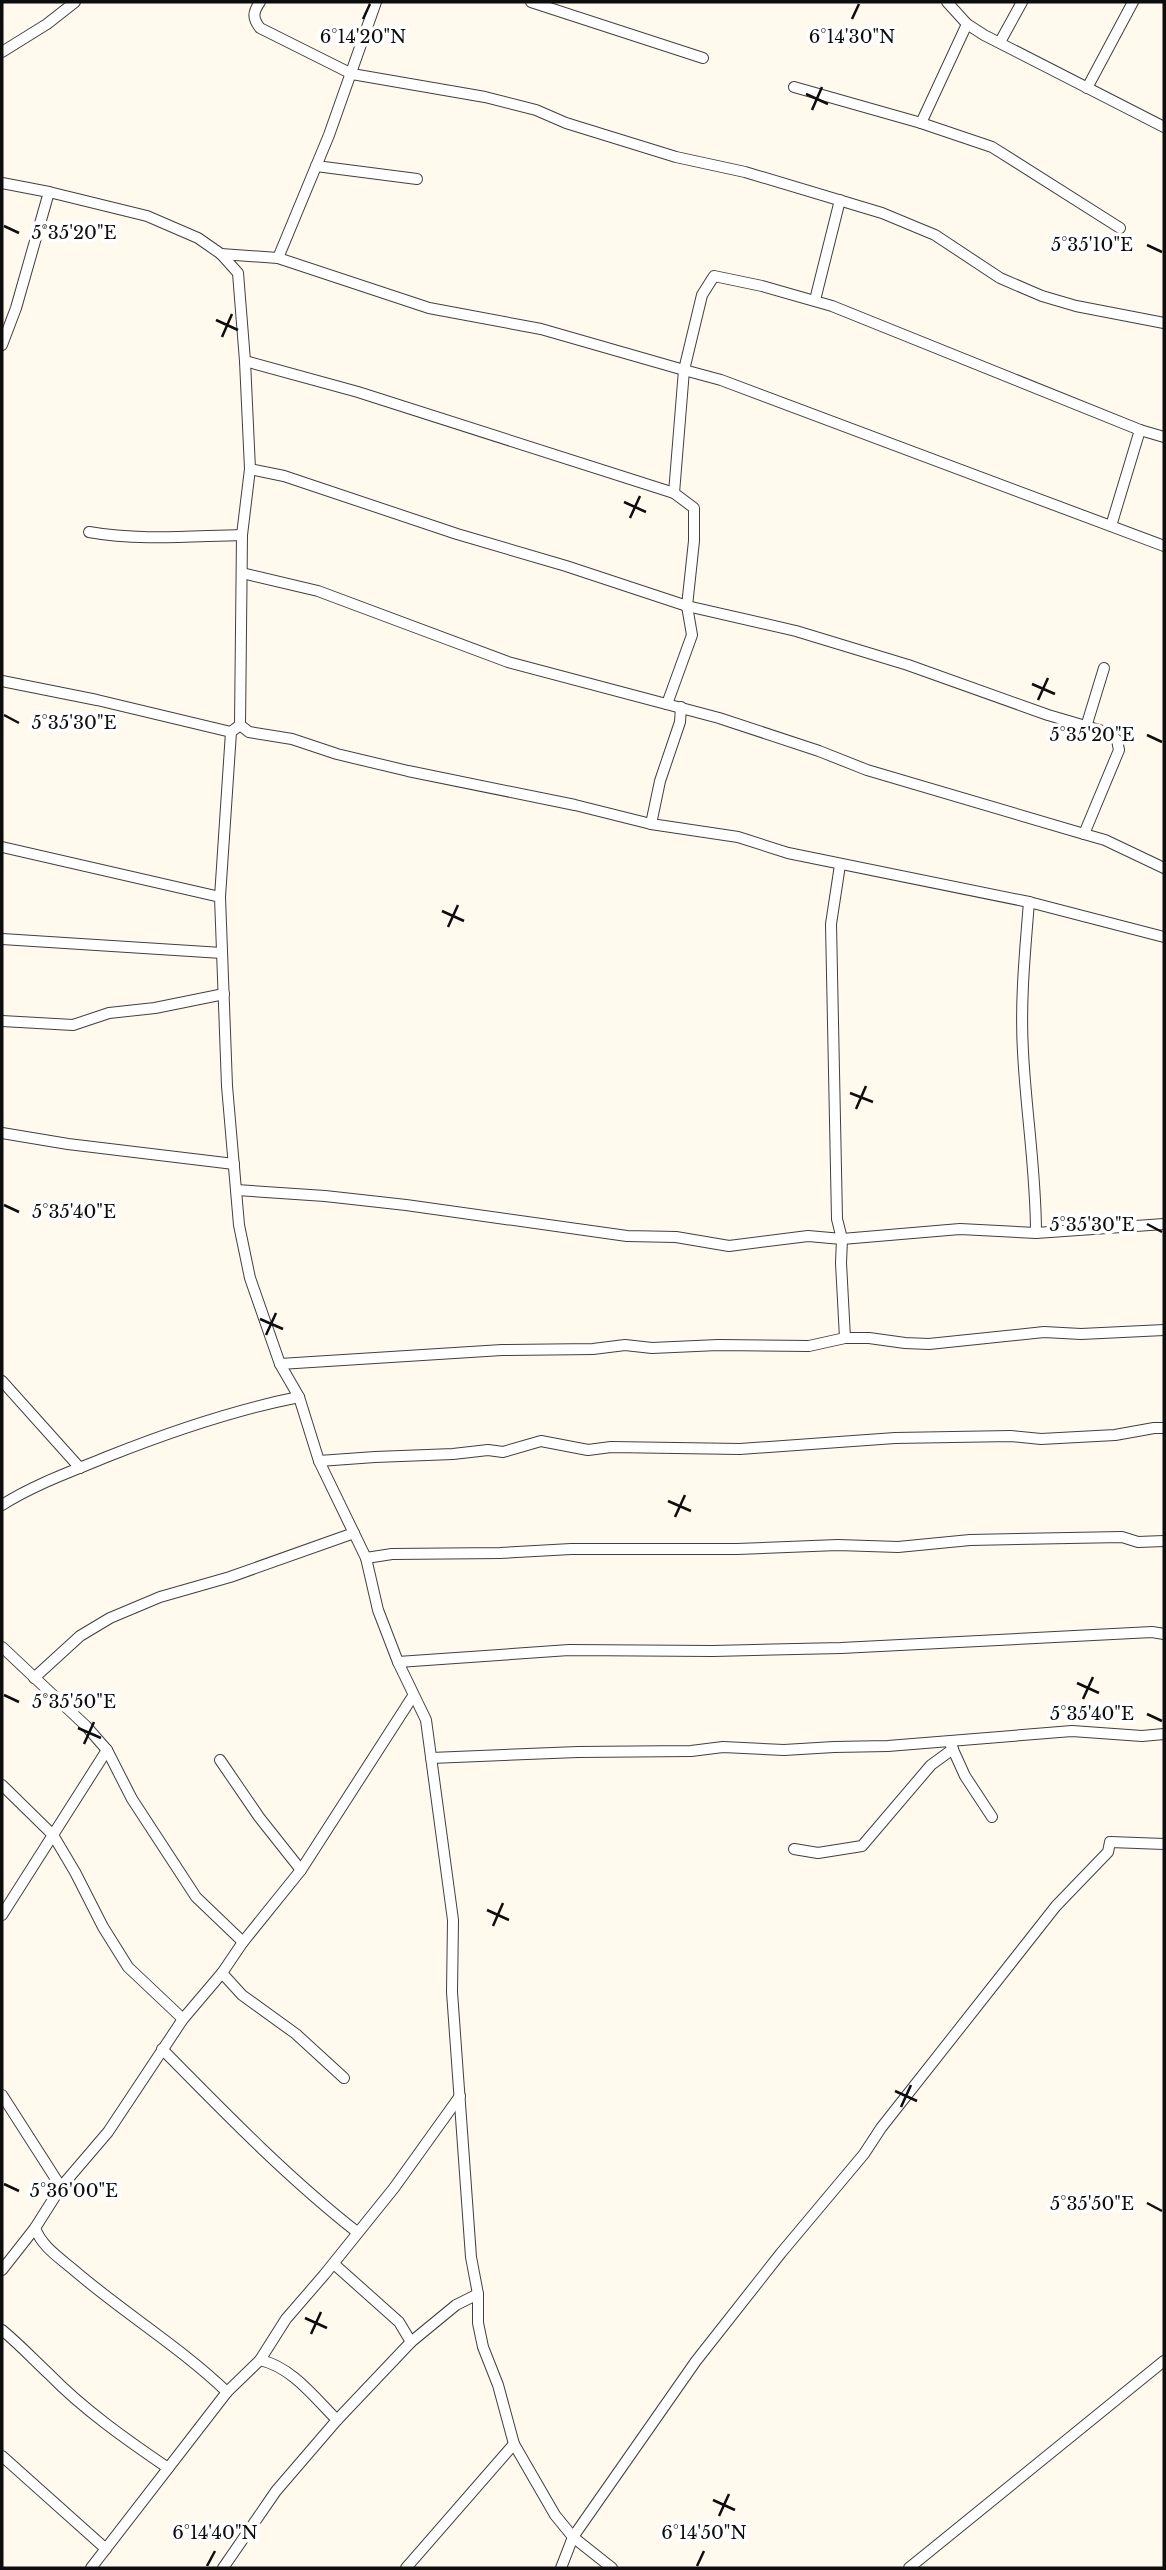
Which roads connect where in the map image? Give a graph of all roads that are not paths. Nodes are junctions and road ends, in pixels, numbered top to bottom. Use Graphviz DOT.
graph roads {
  1 [pos="75,2"];
  2 [pos="260,2"];
  3 [pos="376,2"];
  4 [pos="531,2"];
  5 [pos="947,2"];
  6 [pos="1022,2"];
  7 [pos="1133,2"];
  8 [pos="967,24"];
  9 [pos="1000,43"];
  10 [pos="2,52"];
  11 [pos="703,58"];
  12 [pos="352,74"];
  13 [pos="794,87"];
  14 [pos="1087,88"];
  15 [pos="921,123"];
  16 [pos="1164,127"];
  17 [pos="316,166"];
  18 [pos="417,179"];
  19 [pos="2,183"];
  20 [pos="49,192"];
  21 [pos="840,200"];
  22 [pos="1120,228"];
  23 [pos="221,254"];
  24 [pos="278,258"];
  25 [pos="815,300"];
  26 [pos="1164,323"];
  27 [pos="2,345"];
  28 [pos="245,361"];
  29 [pos="684,370"];
  30 [pos="1140,430"];
  31 [pos="1164,437"];
  32 [pos="250,469"];
  33 [pos="674,493"];
  34 [pos="1111,526"];
  35 [pos="89,532"];
  36 [pos="242,535"];
  37 [pos="1164,546"];
  38 [pos="242,573"];
  39 [pos="687,606"];
  40 [pos="1104,667"];
  41 [pos="2,681"];
  42 [pos="667,704"];
  43 [pos="681,707"];
  44 [pos="1086,727"];
  45 [pos="236,729"];
  46 [pos="651,824"];
  47 [pos="1084,834"];
  48 [pos="2,847"];
  49 [pos="840,865"];
  50 [pos="1164,867"];
  51 [pos="220,897"];
  52 [pos="1029,902"];
  53 [pos="1164,937"];
  54 [pos="2,939"];
  55 [pos="222,954"];
  56 [pos="224,994"];
  57 [pos="2,1021"];
  58 [pos="2,1133"];
  59 [pos="234,1164"];
  60 [pos="236,1190"];
  61 [pos="1164,1224"];
  62 [pos="1036,1233"];
  63 [pos="842,1239"];
  64 [pos="1164,1330"];
  65 [pos="845,1338"];
  66 [pos="280,1364"];
  67 [pos="2,1381"];
  68 [pos="299,1397"];
  69 [pos="1164,1429"];
  70 [pos="319,1461"];
  71 [pos="80,1468"];
  72 [pos="2,1505"];
  73 [pos="354,1533"];
  74 [pos="1164,1541"];
  75 [pos="366,1558"];
  76 [pos="1164,1634"];
  77 [pos="2,1647"];
  78 [pos="398,1662"];
  79 [pos="34,1678"];
  80 [pos="414,1696"];
  81 [pos="1164,1734"];
  82 [pos="951,1745"];
  83 [pos="107,1750"];
  84 [pos="431,1758"];
  85 [pos="220,1760"];
  86 [pos="2,1785"];
  87 [pos="992,1817"];
  88 [pos="53,1835"];
  89 [pos="1164,1844"];
  90 [pos="793,1849"];
  91 [pos="301,1870"];
  92 [pos="2,1915"];
  93 [pos="243,1942"];
  94 [pos="222,1973"];
  95 [pos="183,2020"];
  96 [pos="162,2049"];
  97 [pos="344,2078"];
  98 [pos="2,2095"];
  99 [pos="460,2096"];
  100 [pos="61,2187"];
  101 [pos="35,2228"];
  102 [pos="357,2232"];
  103 [pos="334,2264"];
  104 [pos="2,2270"];
  105 [pos="478,2294"];
  106 [pos="2,2330"];
  107 [pos="411,2342"];
  108 [pos="260,2360"];
  109 [pos="1164,2361"];
  110 [pos="228,2392"];
  111 [pos="337,2420"];
  112 [pos="514,2444"];
  113 [pos="2,2456"];
  114 [pos="168,2468"];
  115 [pos="573,2537"];
  116 [pos="106,2549"];
  117 [pos="91,2568"];
  118 [pos="223,2568"];
  119 [pos="406,2568"];
  120 [pos="561,2568"];
  121 [pos="612,2568"];
  122 [pos="909,2568"];
  1 -- 10 [label="street"];
  2 -- 12 [label="street"];
  3 -- 12 [label="street"];
  4 -- 11 [label="street"];
  5 -- 8 [label="street"];
  6 -- 9 [label="street"];
  7 -- 14 [label="street"];
  8 -- 9 [label="street"];
  8 -- 15 [label="street"];
  9 -- 14 [label="street"];
  12 -- 17 [label="street"];
  12 -- 21 [label="street"];
  13 -- 15 [label="street"];
  14 -- 16 [label="street"];
  15 -- 22 [label="street"];
  17 -- 18 [label="street"];
  17 -- 24 [label="street"];
  19 -- 20 [label="street"];
  20 -- 23 [label="street"];
  20 -- 27 [label="street"];
  21 -- 25 [label="street"];
  21 -- 26 [label="street"];
  23 -- 24 [label="street"];
  23 -- 28 [label="street"];
  24 -- 29 [label="street"];
  25 -- 29 [label="street"];
  25 -- 30 [label="street"];
  28 -- 32 [label="street"];
  28 -- 33 [label="street"];
  29 -- 33 [label="street"];
  29 -- 34 [label="street"];
  30 -- 31 [label="street"];
  30 -- 34 [label="street"];
  32 -- 36 [label="street"];
  32 -- 39 [label="street"];
  33 -- 39 [label="street"];
  34 -- 37 [label="street"];
  35 -- 36 [label="street"];
  36 -- 38 [label="street"];
  38 -- 42 [label="street"];
  38 -- 45 [label="street"];
  39 -- 42 [label="street"];
  39 -- 44 [label="street"];
  40 -- 44 [label="street"];
  41 -- 45 [label="street"];
  42 -- 43 [label="street"];
  43 -- 46 [label="street"];
  43 -- 47 [label="street"];
  44 -- 47 [label="street"];
  45 -- 46 [label="street"];
  45 -- 51 [label="street"];
  46 -- 49 [label="street"];
  47 -- 50 [label="street"];
  48 -- 51 [label="street"];
  49 -- 52 [label="street"];
  49 -- 63 [label="street"];
  51 -- 55 [label="street"];
  52 -- 53 [label="street"];
  52 -- 62 [label="street"];
  54 -- 55 [label="street"];
  55 -- 56 [label="street"];
  56 -- 57 [label="street"];
  56 -- 59 [label="street"];
  58 -- 59 [label="street"];
  59 -- 60 [label="street"];
  60 -- 63 [label="street"];
  60 -- 66 [label="street"];
  61 -- 62 [label="street"];
  62 -- 63 [label="street"];
  63 -- 65 [label="street"];
  64 -- 65 [label="street"];
  65 -- 66 [label="street"];
  66 -- 68 [label="street"];
  67 -- 71 [label="street"];
  68 -- 70 [label="street"];
  68 -- 71 [label="street"];
  69 -- 70 [label="street"];
  70 -- 73 [label="street"];
  71 -- 72 [label="street"];
  73 -- 75 [label="street"];
  73 -- 79 [label="street"];
  74 -- 75 [label="street"];
  75 -- 78 [label="street"];
  76 -- 78 [label="street"];
  77 -- 79 [label="street"];
  78 -- 80 [label="street"];
  79 -- 83 [label="street"];
  80 -- 84 [label="street"];
  80 -- 91 [label="street"];
  81 -- 82 [label="street"];
  82 -- 84 [label="street"];
  82 -- 87 [label="street"];
  82 -- 90 [label="street"];
  83 -- 88 [label="street"];
  83 -- 93 [label="street"];
  84 -- 99 [label="street"];
  85 -- 91 [label="street"];
  86 -- 88 [label="street"];
  88 -- 92 [label="street"];
  88 -- 95 [label="street"];
  89 -- 115 [label="street"];
  91 -- 93 [label="street"];
  93 -- 94 [label="street"];
  94 -- 95 [label="street"];
  94 -- 97 [label="street"];
  95 -- 96 [label="street"];
  96 -- 100 [label="street"];
  96 -- 102 [label="street"];
  98 -- 100 [label="street"];
  99 -- 102 [label="street"];
  99 -- 105 [label="street"];
  100 -- 101 [label="street"];
  101 -- 104 [label="street"];
  101 -- 110 [label="street"];
  102 -- 103 [label="street"];
  103 -- 107 [label="street"];
  103 -- 108 [label="street"];
  105 -- 107 [label="street"];
  105 -- 112 [label="street"];
  106 -- 114 [label="street"];
  107 -- 111 [label="street"];
  108 -- 110 [label="street"];
  108 -- 111 [label="street"];
  109 -- 122 [label="street"];
  110 -- 114 [label="street"];
  111 -- 118 [label="street"];
  112 -- 115 [label="street"];
  112 -- 119 [label="street"];
  113 -- 116 [label="street"];
  114 -- 116 [label="street"];
  115 -- 120 [label="street"];
  115 -- 121 [label="street"];
  116 -- 117 [label="street"];
}
